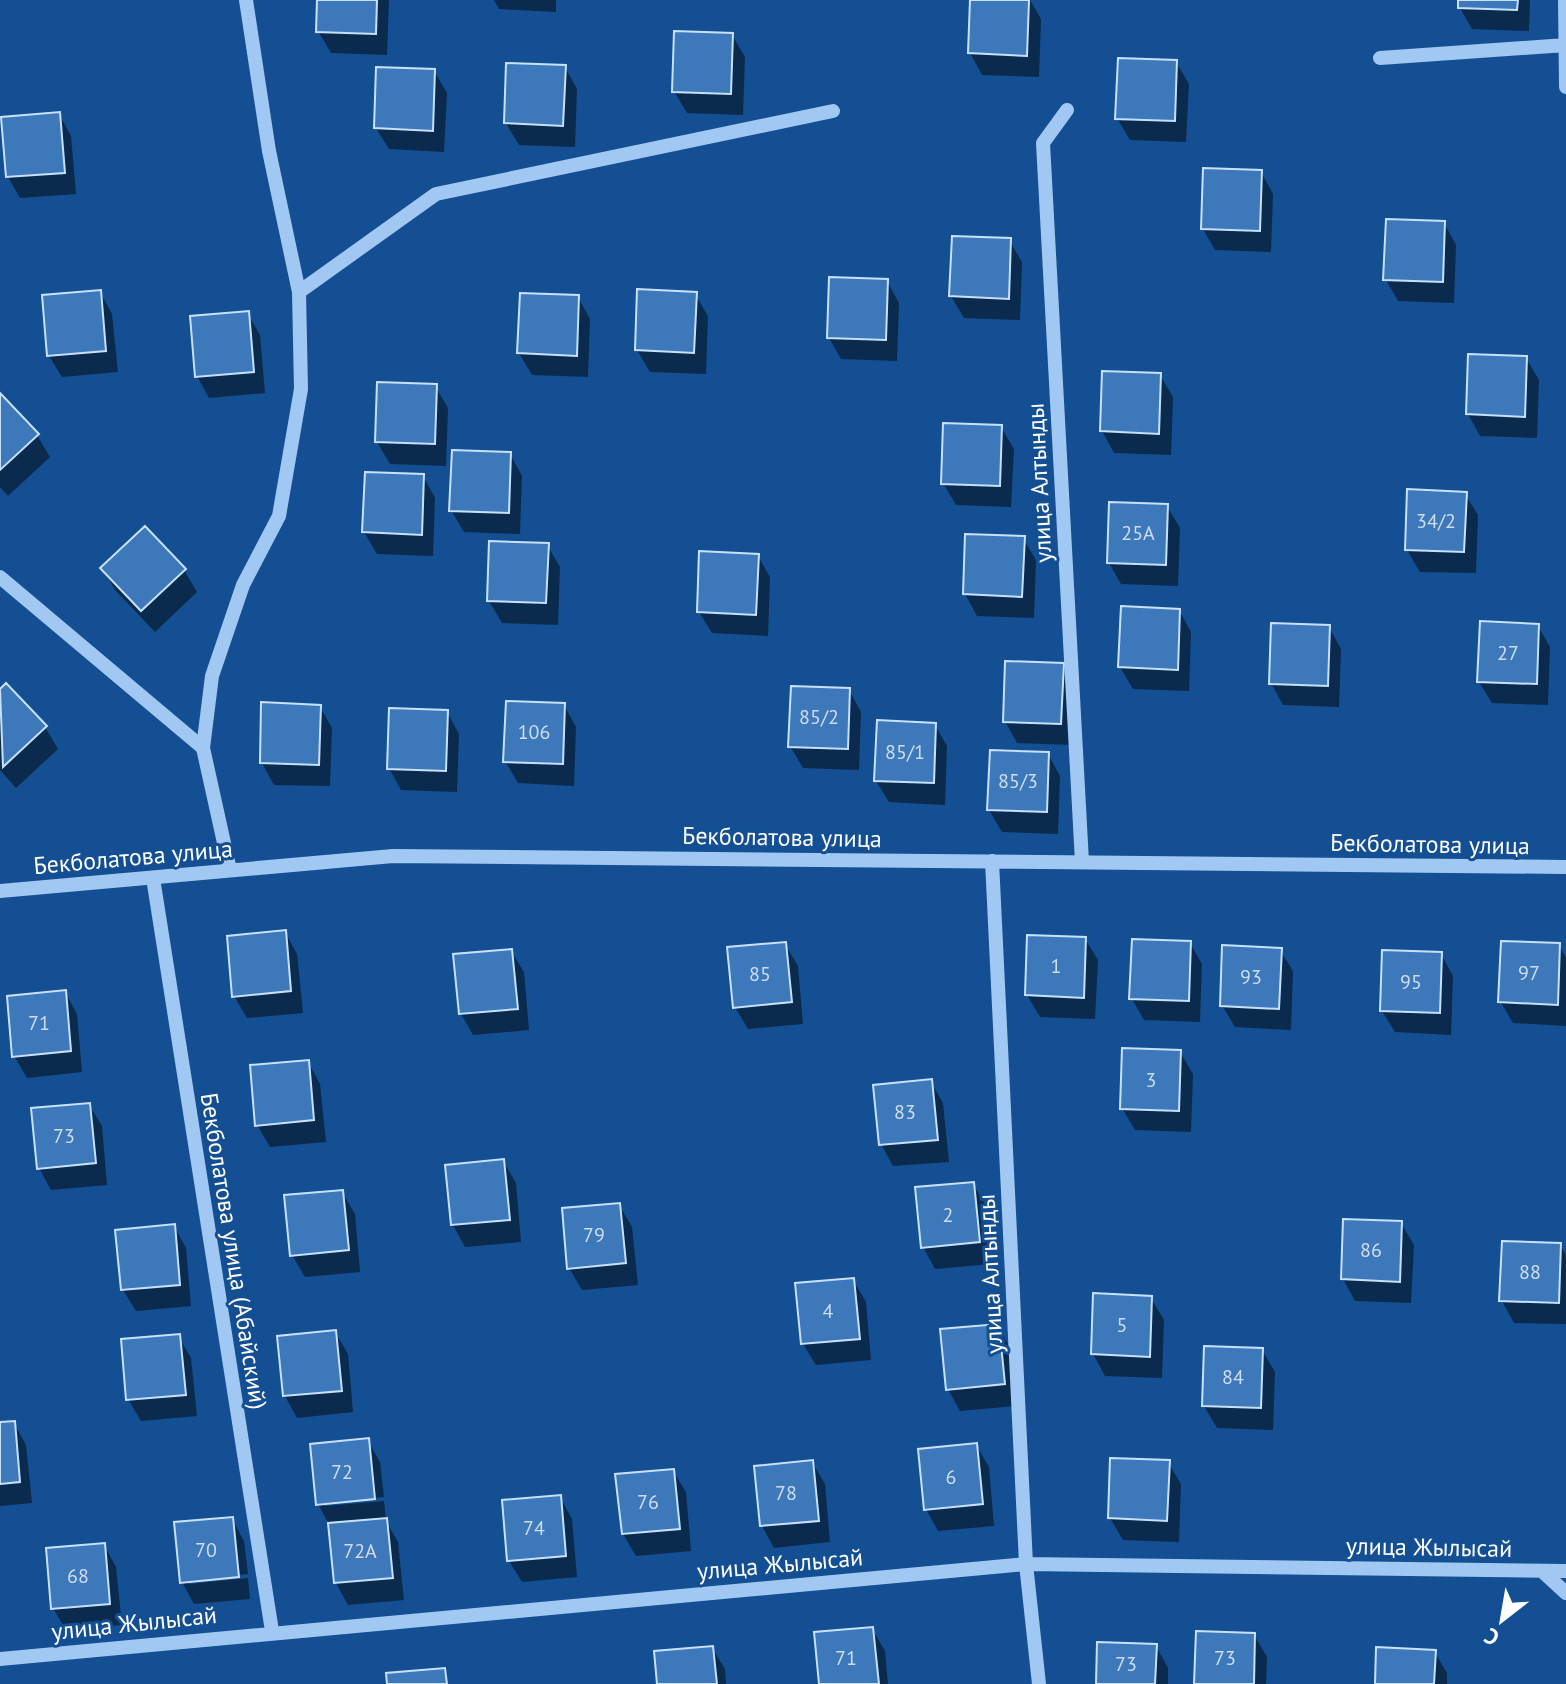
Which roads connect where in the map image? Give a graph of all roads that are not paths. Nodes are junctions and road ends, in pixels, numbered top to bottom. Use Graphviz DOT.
graph roads {
  1 [pos="246,0"];
  2 [pos="1565,0"];
  3 [pos="1566,45"];
  4 [pos="1380,58"];
  5 [pos="1566,87"];
  6 [pos="1067,110"];
  7 [pos="833,111"];
  8 [pos="299,292"];
  9 [pos="0,577"];
  10 [pos="203,748"];
  11 [pos="992,861"];
  12 [pos="1082,862"];
  13 [pos="1566,867"];
  14 [pos="230,870"];
  15 [pos="153,878"];
  16 [pos="0,891"];
  17 [pos="1026,1564"];
  18 [pos="1542,1571"];
  19 [pos="1566,1571"];
  20 [pos="1566,1593"];
  21 [pos="272,1631"];
  22 [pos="0,1659"];
  23 [pos="1039,1684"];
  1 -- 8 [label="street"];
  2 -- 3 [label="street"];
  3 -- 4 [label="street"];
  3 -- 5 [label="street"];
  6 -- 12 [label="street, улица Алтынды"];
  7 -- 8 [label="street"];
  8 -- 10 [label="street"];
  9 -- 10 [label="street"];
  10 -- 14 [label="street"];
  11 -- 12 [label="street, Бекболатова улица"];
  11 -- 14 [label="street, Бекболатова улица"];
  11 -- 17 [label="street, улица Алтынды"];
  12 -- 13 [label="street, Бекболатова улица"];
  14 -- 15 [label="street, Бекболатова улица"];
  15 -- 16 [label="street, Бекболатова улица"];
  15 -- 21 [label="street, Бекболатова улица (Абайский)"];
  17 -- 18 [label="street, улица Жылысай"];
  17 -- 21 [label="street, улица Жылысай"];
  17 -- 23 [label="street, улица Алтынды"];
  18 -- 19 [label="street, улица Жылысай"];
  18 -- 20 [label="street"];
  21 -- 22 [label="street, улица Жылысай"];
}
